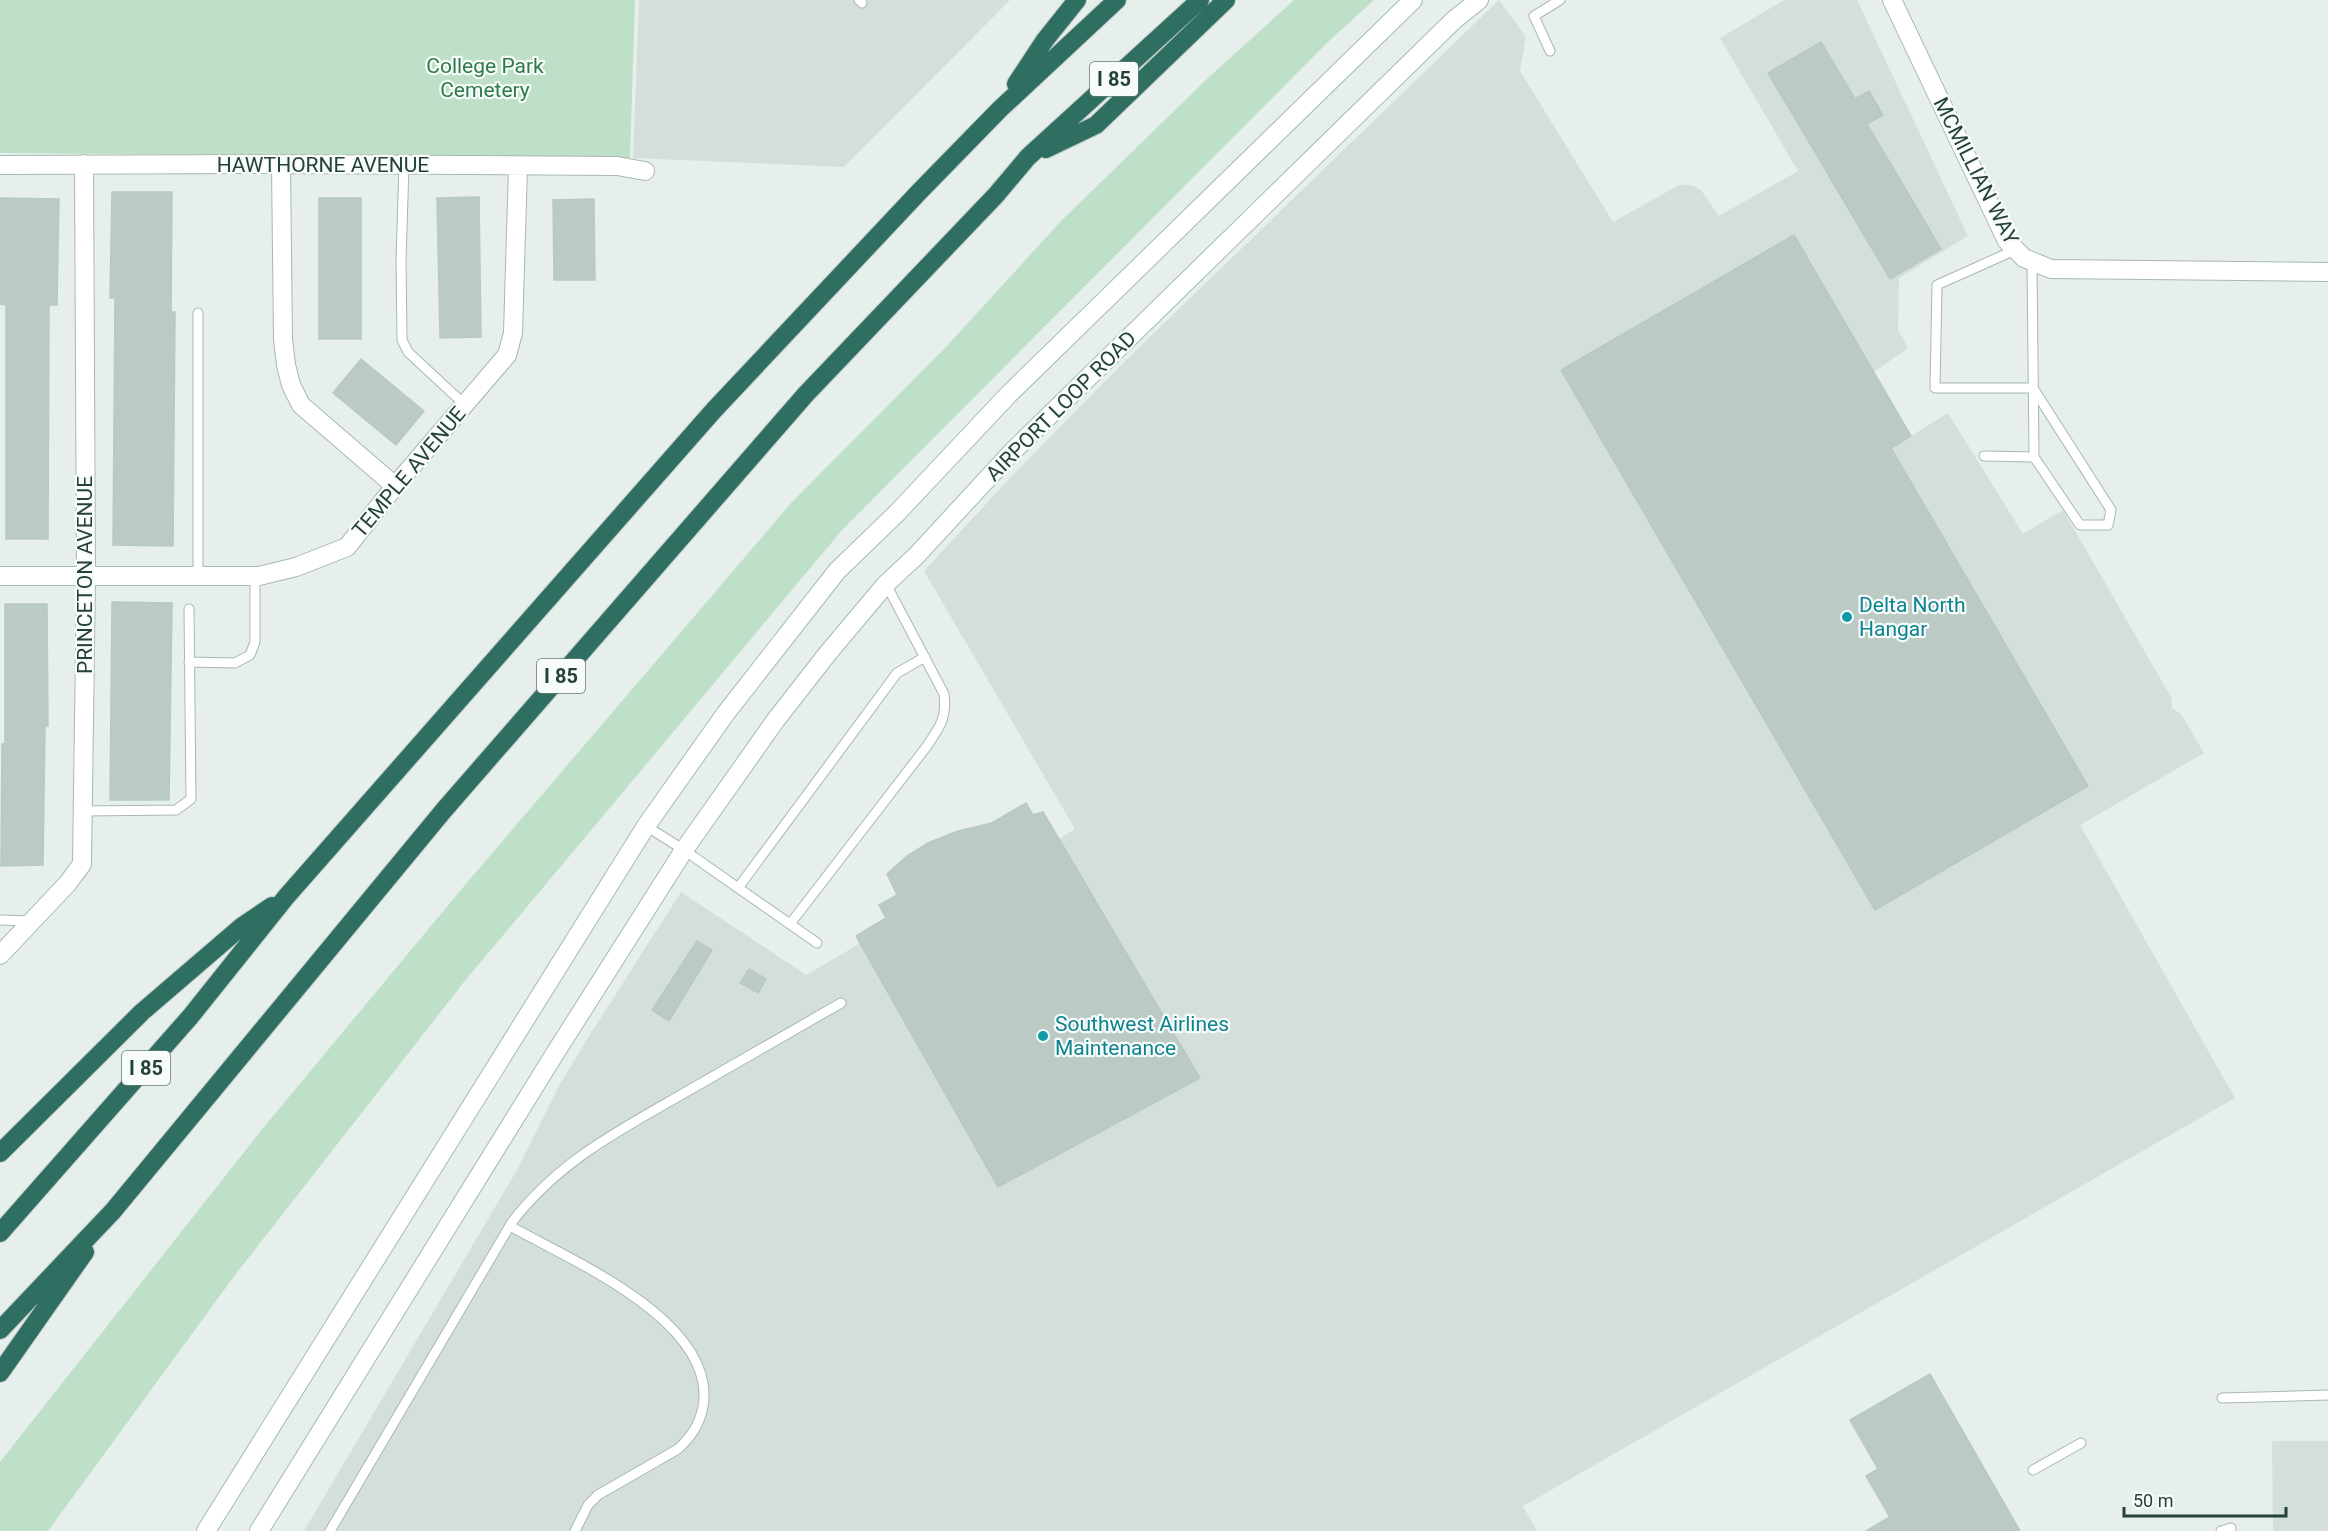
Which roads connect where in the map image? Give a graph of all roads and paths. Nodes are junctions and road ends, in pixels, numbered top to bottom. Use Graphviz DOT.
graph roads {
  1 [pos="1077,0"];
  2 [pos="1116,0"];
  3 [pos="1200,0"];
  4 [pos="1226,0"];
  5 [pos="1413,0"];
  6 [pos="1479,0"];
  7 [pos="1560,0"];
  8 [pos="1892,0"];
  9 [pos="1550,51"];
  10 [pos="1000,109"];
  11 [pos="1028,157"];
  12 [pos="84,164"];
  13 [pos="281,164"];
  14 [pos="0,165"];
  15 [pos="404,165"];
  16 [pos="518,167"];
  17 [pos="645,171"];
  18 [pos="2015,250"];
  19 [pos="2032,262"];
  20 [pos="2328,272"];
  21 [pos="198,313"];
  22 [pos="2033,388"];
  23 [pos="465,405"];
  24 [pos="1984,456"];
  25 [pos="2034,456"];
  26 [pos="395,486"];
  27 [pos="0,576"];
  28 [pos="198,576"];
  29 [pos="255,576"];
  30 [pos="86,577"];
  31 [pos="886,584"];
  32 [pos="189,609"];
  33 [pos="925,657"];
  34 [pos="189,662"];
  35 [pos="84,811"];
  36 [pos="646,826"];
  37 [pos="684,850"];
  38 [pos="738,888"];
  39 [pos="286,897"];
  40 [pos="0,920"];
  41 [pos="32,921"];
  42 [pos="790,924"];
  43 [pos="817,944"];
  44 [pos="0,955"];
  45 [pos="841,1003"];
  46 [pos="0,1153"];
  47 [pos="112,1210"];
  48 [pos="510,1226"];
  49 [pos="0,1233"];
  50 [pos="0,1330"];
  51 [pos="0,1373"];
  52 [pos="2328,1395"];
  53 [pos="2222,1398"];
  54 [pos="2081,1443"];
  55 [pos="2033,1470"];
  56 [pos="2231,1528"];
  57 [pos="206,1531"];
  58 [pos="259,1531"];
  59 [pos="330,1531"];
  60 [pos="575,1531"];
  61 [pos="2221,1531"];
  1 -- 10 [label="highway"];
  2 -- 10 [label="highway, I 85"];
  3 -- 11 [label="highway, I 85"];
  4 -- 11 [label="highway"];
  5 -- 36 [label="main road, AIRPORT LOOP ROAD"];
  6 -- 31 [label="main road, AIRPORT LOOP ROAD"];
  7 -- 9 [label="lane"];
  8 -- 18 [label="main road, MCMILLIAN WAY"];
  10 -- 39 [label="highway, I 85"];
  11 -- 47 [label="highway, I 85"];
  12 -- 13 [label="main road, HAWTHORNE AVENUE"];
  12 -- 14 [label="main road, HAWTHORNE AVENUE"];
  12 -- 30 [label="main road, PRINCETON AVENUE"];
  13 -- 15 [label="main road, HAWTHORNE AVENUE"];
  13 -- 26 [label="main road"];
  15 -- 16 [label="main road, HAWTHORNE AVENUE"];
  15 -- 23 [label="lane"];
  16 -- 17 [label="main road, HAWTHORNE AVENUE"];
  16 -- 23 [label="main road, TEMPLE AVENUE"];
  18 -- 19 [label="main road, MCMILLIAN WAY"];
  18 -- 22 [label="lane"];
  19 -- 20 [label="main road, MCMILLIAN WAY"];
  19 -- 22 [label="lane"];
  21 -- 28 [label="lane"];
  22 -- 25 [label="lane"];
  22 -- 25 [label="lane"];
  23 -- 26 [label="main road, TEMPLE AVENUE"];
  24 -- 25 [label="lane"];
  26 -- 29 [label="main road, TEMPLE AVENUE"];
  27 -- 30 [label="main road, TEMPLE AVENUE"];
  28 -- 29 [label="main road, TEMPLE AVENUE"];
  28 -- 30 [label="main road, TEMPLE AVENUE"];
  29 -- 34 [label="lane"];
  30 -- 35 [label="main road, PRINCETON AVENUE"];
  31 -- 33 [label="lane"];
  31 -- 37 [label="main road, AIRPORT LOOP ROAD"];
  32 -- 34 [label="lane"];
  33 -- 38 [label="lane"];
  33 -- 42 [label="lane"];
  34 -- 35 [label="lane"];
  35 -- 41 [label="main road, PRINCETON AVENUE"];
  36 -- 37 [label="lane"];
  36 -- 57 [label="main road, AIRPORT LOOP ROAD"];
  37 -- 38 [label="lane"];
  37 -- 58 [label="main road, AIRPORT LOOP ROAD"];
  38 -- 42 [label="lane"];
  39 -- 46 [label="highway"];
  39 -- 49 [label="highway, I 85"];
  40 -- 41 [label="lane"];
  41 -- 44 [label="main road, PRINCETON AVENUE"];
  42 -- 43 [label="lane"];
  45 -- 48 [label="lane"];
  47 -- 50 [label="highway, I 85"];
  47 -- 51 [label="highway"];
  48 -- 59 [label="lane"];
  48 -- 60 [label="lane"];
  52 -- 53 [label="lane"];
  54 -- 55 [label="lane"];
  56 -- 61 [label="lane"];
}
